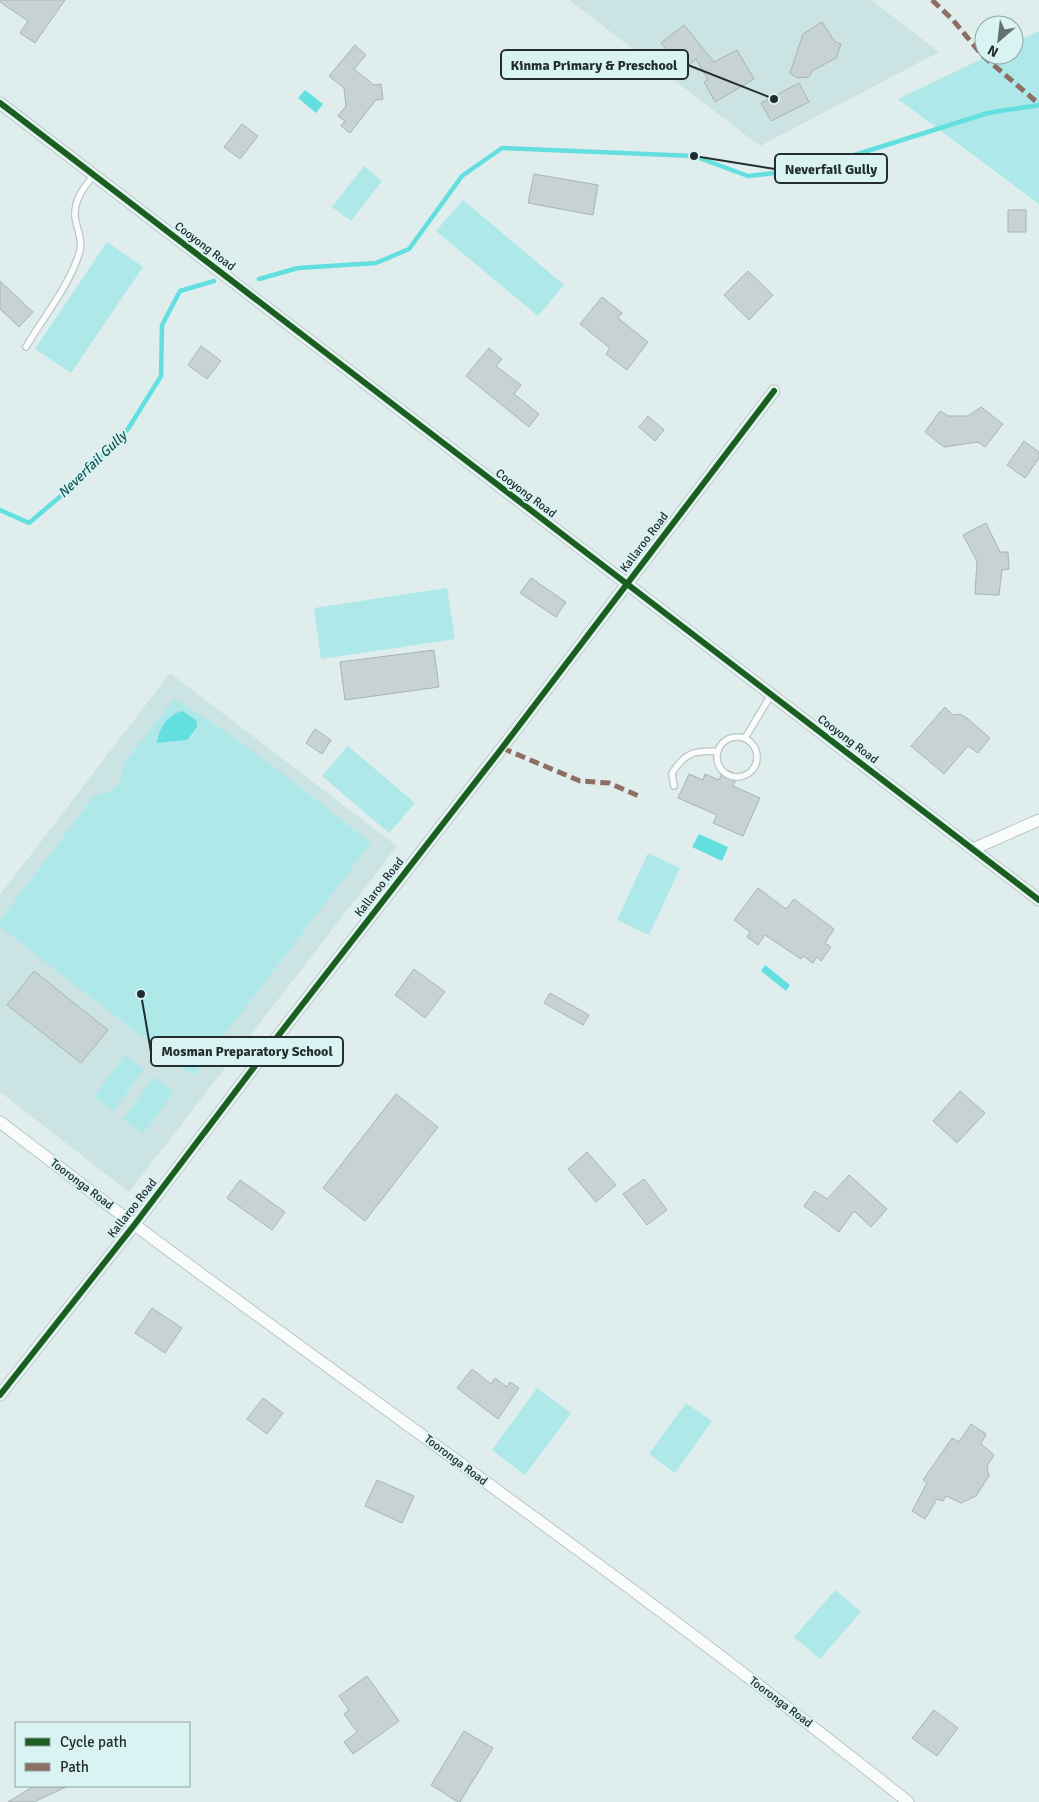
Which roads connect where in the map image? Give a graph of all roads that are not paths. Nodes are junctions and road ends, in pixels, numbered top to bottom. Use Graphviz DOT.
graph roads {
  1 [pos="0,103"];
  2 [pos="94,175"];
  3 [pos="26,347"];
  4 [pos="774,391"];
  5 [pos="627,584"];
  6 [pos="771,695"];
  7 [pos="745,738"];
  8 [pos="717,751"];
  9 [pos="674,786"];
  10 [pos="1039,820"];
  11 [pos="973,849"];
  12 [pos="1039,900"];
  13 [pos="0,1122"];
  14 [pos="135,1224"];
  15 [pos="0,1395"];
  16 [pos="908,1802"];
  1 -- 2 [label="street, Cooyong Road"];
  2 -- 3 [label="lane"];
  2 -- 5 [label="street, Cooyong Road"];
  4 -- 5 [label="street, Kallaroo Road"];
  5 -- 6 [label="street, Cooyong Road"];
  5 -- 14 [label="street, Kallaroo Road"];
  6 -- 7 [label="lane"];
  6 -- 11 [label="street, Cooyong Road"];
  7 -- 8 [label="lane"];
  7 -- 8 [label="lane"];
  8 -- 9 [label="lane"];
  10 -- 11 [label="street"];
  11 -- 12 [label="street, Cooyong Road"];
  13 -- 14 [label="street, Tooronga Road"];
  14 -- 15 [label="street, Kallaroo Road"];
  14 -- 16 [label="street, Tooronga Road"];
}
